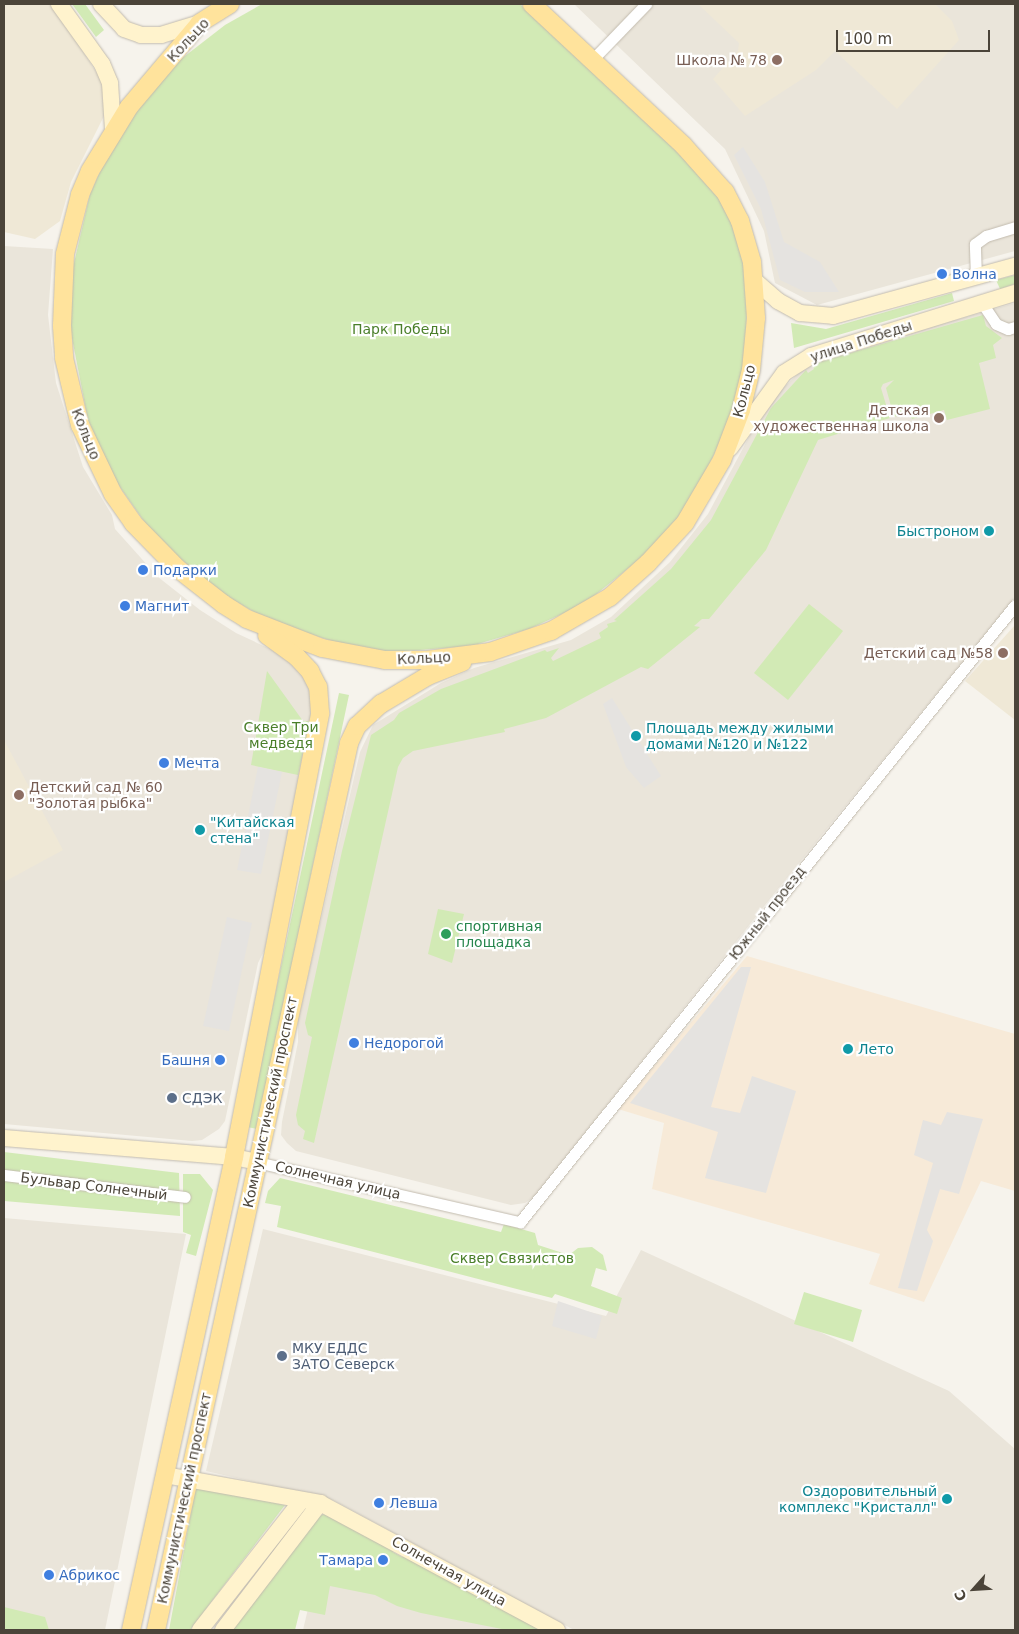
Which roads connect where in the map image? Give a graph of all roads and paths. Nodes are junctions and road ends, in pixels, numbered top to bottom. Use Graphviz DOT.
graph roads {
  1 [pos="59,4"];
  2 [pos="100,4"];
  3 [pos="230,4"];
  4 [pos="532,4"];
  5 [pos="646,4"];
  6 [pos="545,10"];
  7 [pos="200,24"];
  8 [pos="592,60"];
  9 [pos="113,130"];
  10 [pos="1015,227"];
  11 [pos="1015,266"];
  12 [pos="976,277"];
  13 [pos="754,280"];
  14 [pos="1015,293"];
  15 [pos="982,303"];
  16 [pos="1015,327"];
  17 [pos="722,460"];
  18 [pos="1015,605"];
  19 [pos="247,619"];
  20 [pos="490,652"];
  21 [pos="4,1138"];
  22 [pos="234,1157"];
  23 [pos="257,1162"];
  24 [pos="4,1175"];
  25 [pos="185,1196"];
  26 [pos="520,1222"];
  27 [pos="165,1475"];
  28 [pos="188,1477"];
  29 [pos="302,1500"];
  30 [pos="320,1503"];
  31 [pos="157,1629"];
  32 [pos="131,1630"];
  33 [pos="200,1630"];
  34 [pos="223,1630"];
  35 [pos="557,1630"];
  1 -- 9 [label="street"];
  2 -- 7 [label="street"];
  3 -- 7 [label="main road, Кольцо"];
  4 -- 6 [label="main road, Кольцо"];
  5 -- 8 [label="street"];
  6 -- 8 [label="main road, Кольцо"];
  7 -- 9 [label="main road, Кольцо"];
  8 -- 13 [label="main road, Кольцо"];
  9 -- 19 [label="main road, Кольцо"];
  10 -- 12 [label="street"];
  11 -- 12 [label="street, улица Победы"];
  12 -- 13 [label="street, улица Победы"];
  12 -- 15 [label="street"];
  13 -- 17 [label="main road, Кольцо"];
  14 -- 15 [label="street, улица Победы"];
  15 -- 16 [label="street"];
  15 -- 17 [label="street, улица Победы"];
  17 -- 20 [label="main road, Кольцо"];
  18 -- 26 [label="street, Южный проезд"];
  19 -- 20 [label="main road, Кольцо"];
  19 -- 22 [label="main road, Коммунистический проспект"];
  20 -- 23 [label="main road, Коммунистический проспект"];
  21 -- 22 [label="street, Солнечная улица"];
  22 -- 23 [label="street, Солнечная улица"];
  22 -- 27 [label="main road, Коммунистический проспект"];
  23 -- 26 [label="street, Солнечная улица"];
  23 -- 28 [label="main road, Коммунистический проспект"];
  24 -- 25 [label="street, Бульвар Солнечный"];
  27 -- 28 [label="street, Солнечная улица"];
  27 -- 32 [label="main road, Коммунистический проспект"];
  28 -- 29 [label="street, Солнечная улица"];
  28 -- 31 [label="main road, Коммунистический проспект"];
  29 -- 30 [label="street, Солнечная улица"];
  29 -- 33 [label="street"];
  30 -- 34 [label="street"];
  30 -- 35 [label="street, Солнечная улица"];
}
